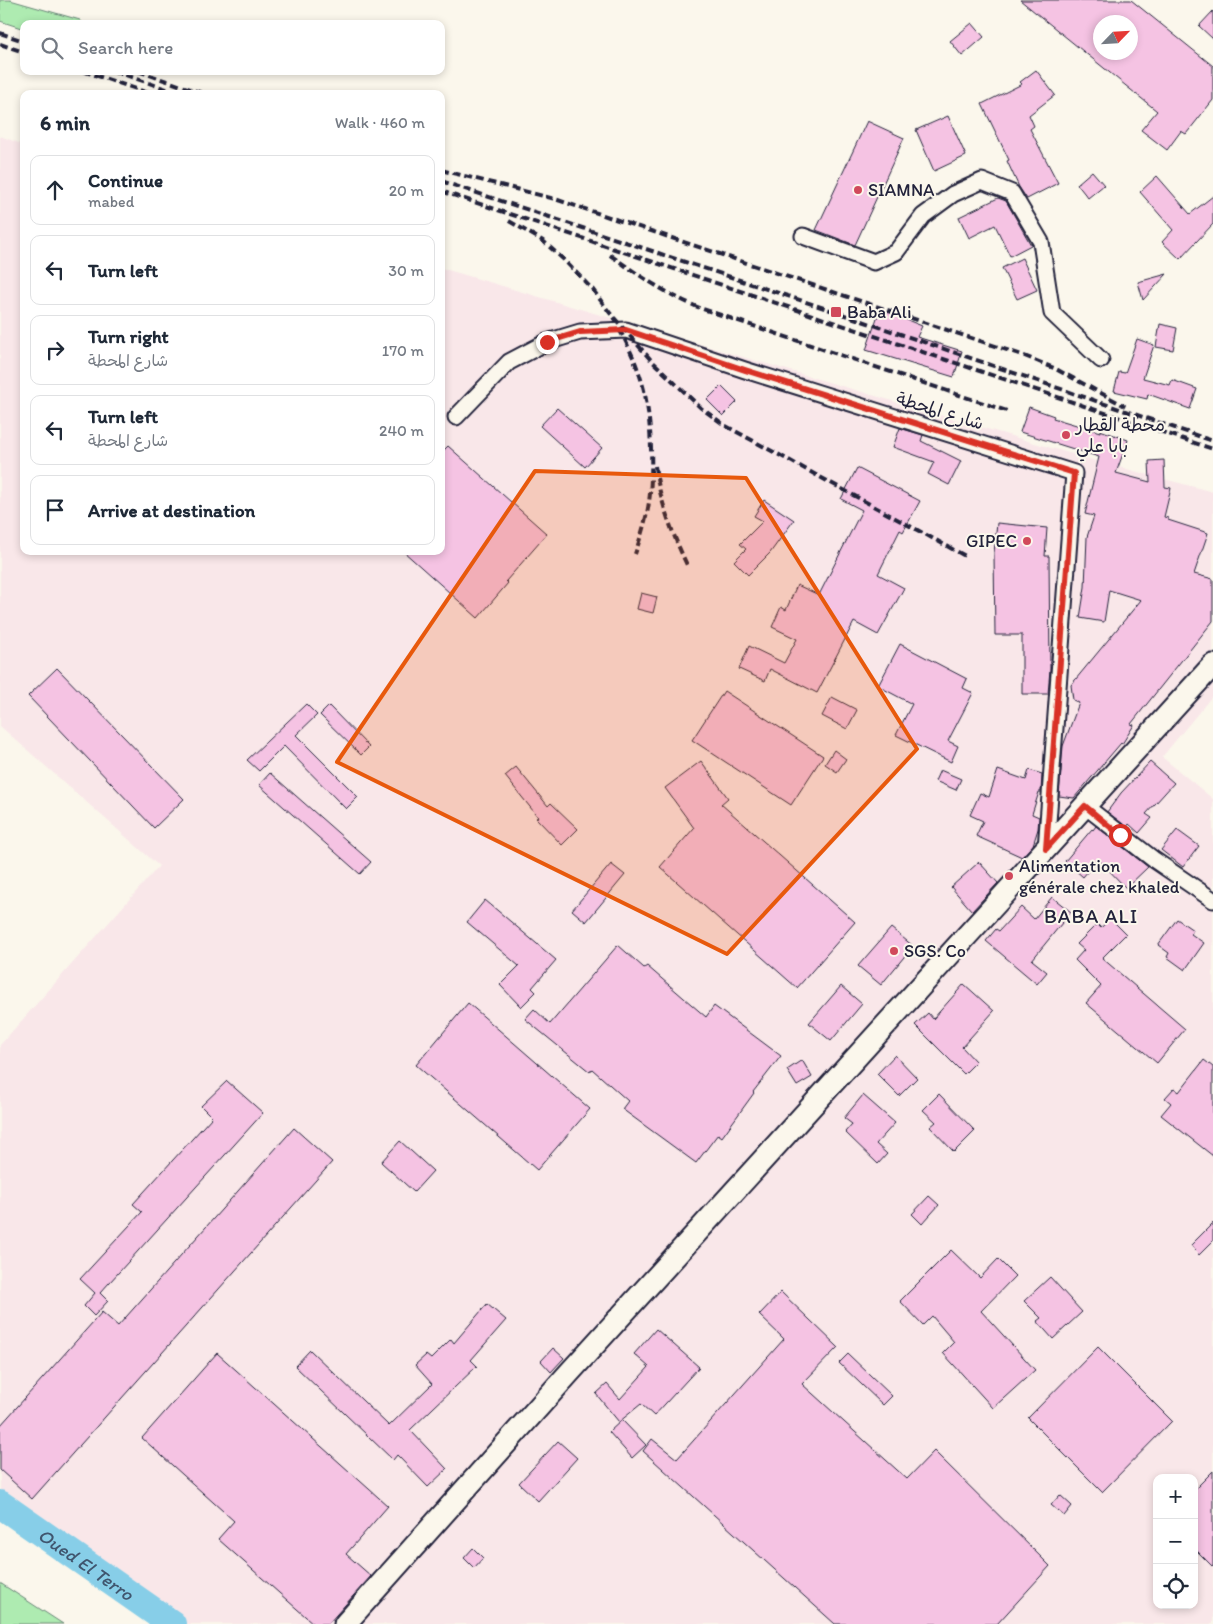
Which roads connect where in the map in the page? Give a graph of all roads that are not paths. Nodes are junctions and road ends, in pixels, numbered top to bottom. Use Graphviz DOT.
graph roads {
  1 [pos="803,236"];
  2 [pos="1101,360"];
  3 [pos="456,417"];
  4 [pos="1213,665"];
  5 [pos="1085,806"];
  6 [pos="1046,849"];
  7 [pos="1213,900"];
  8 [pos="345,1624"];
  1 -- 2 [label="street"];
  3 -- 6 [label="street, شارع المحطة"];
  4 -- 5 [label="main road"];
  5 -- 6 [label="main road"];
  5 -- 7 [label="street"];
  6 -- 8 [label="main road"];
}
